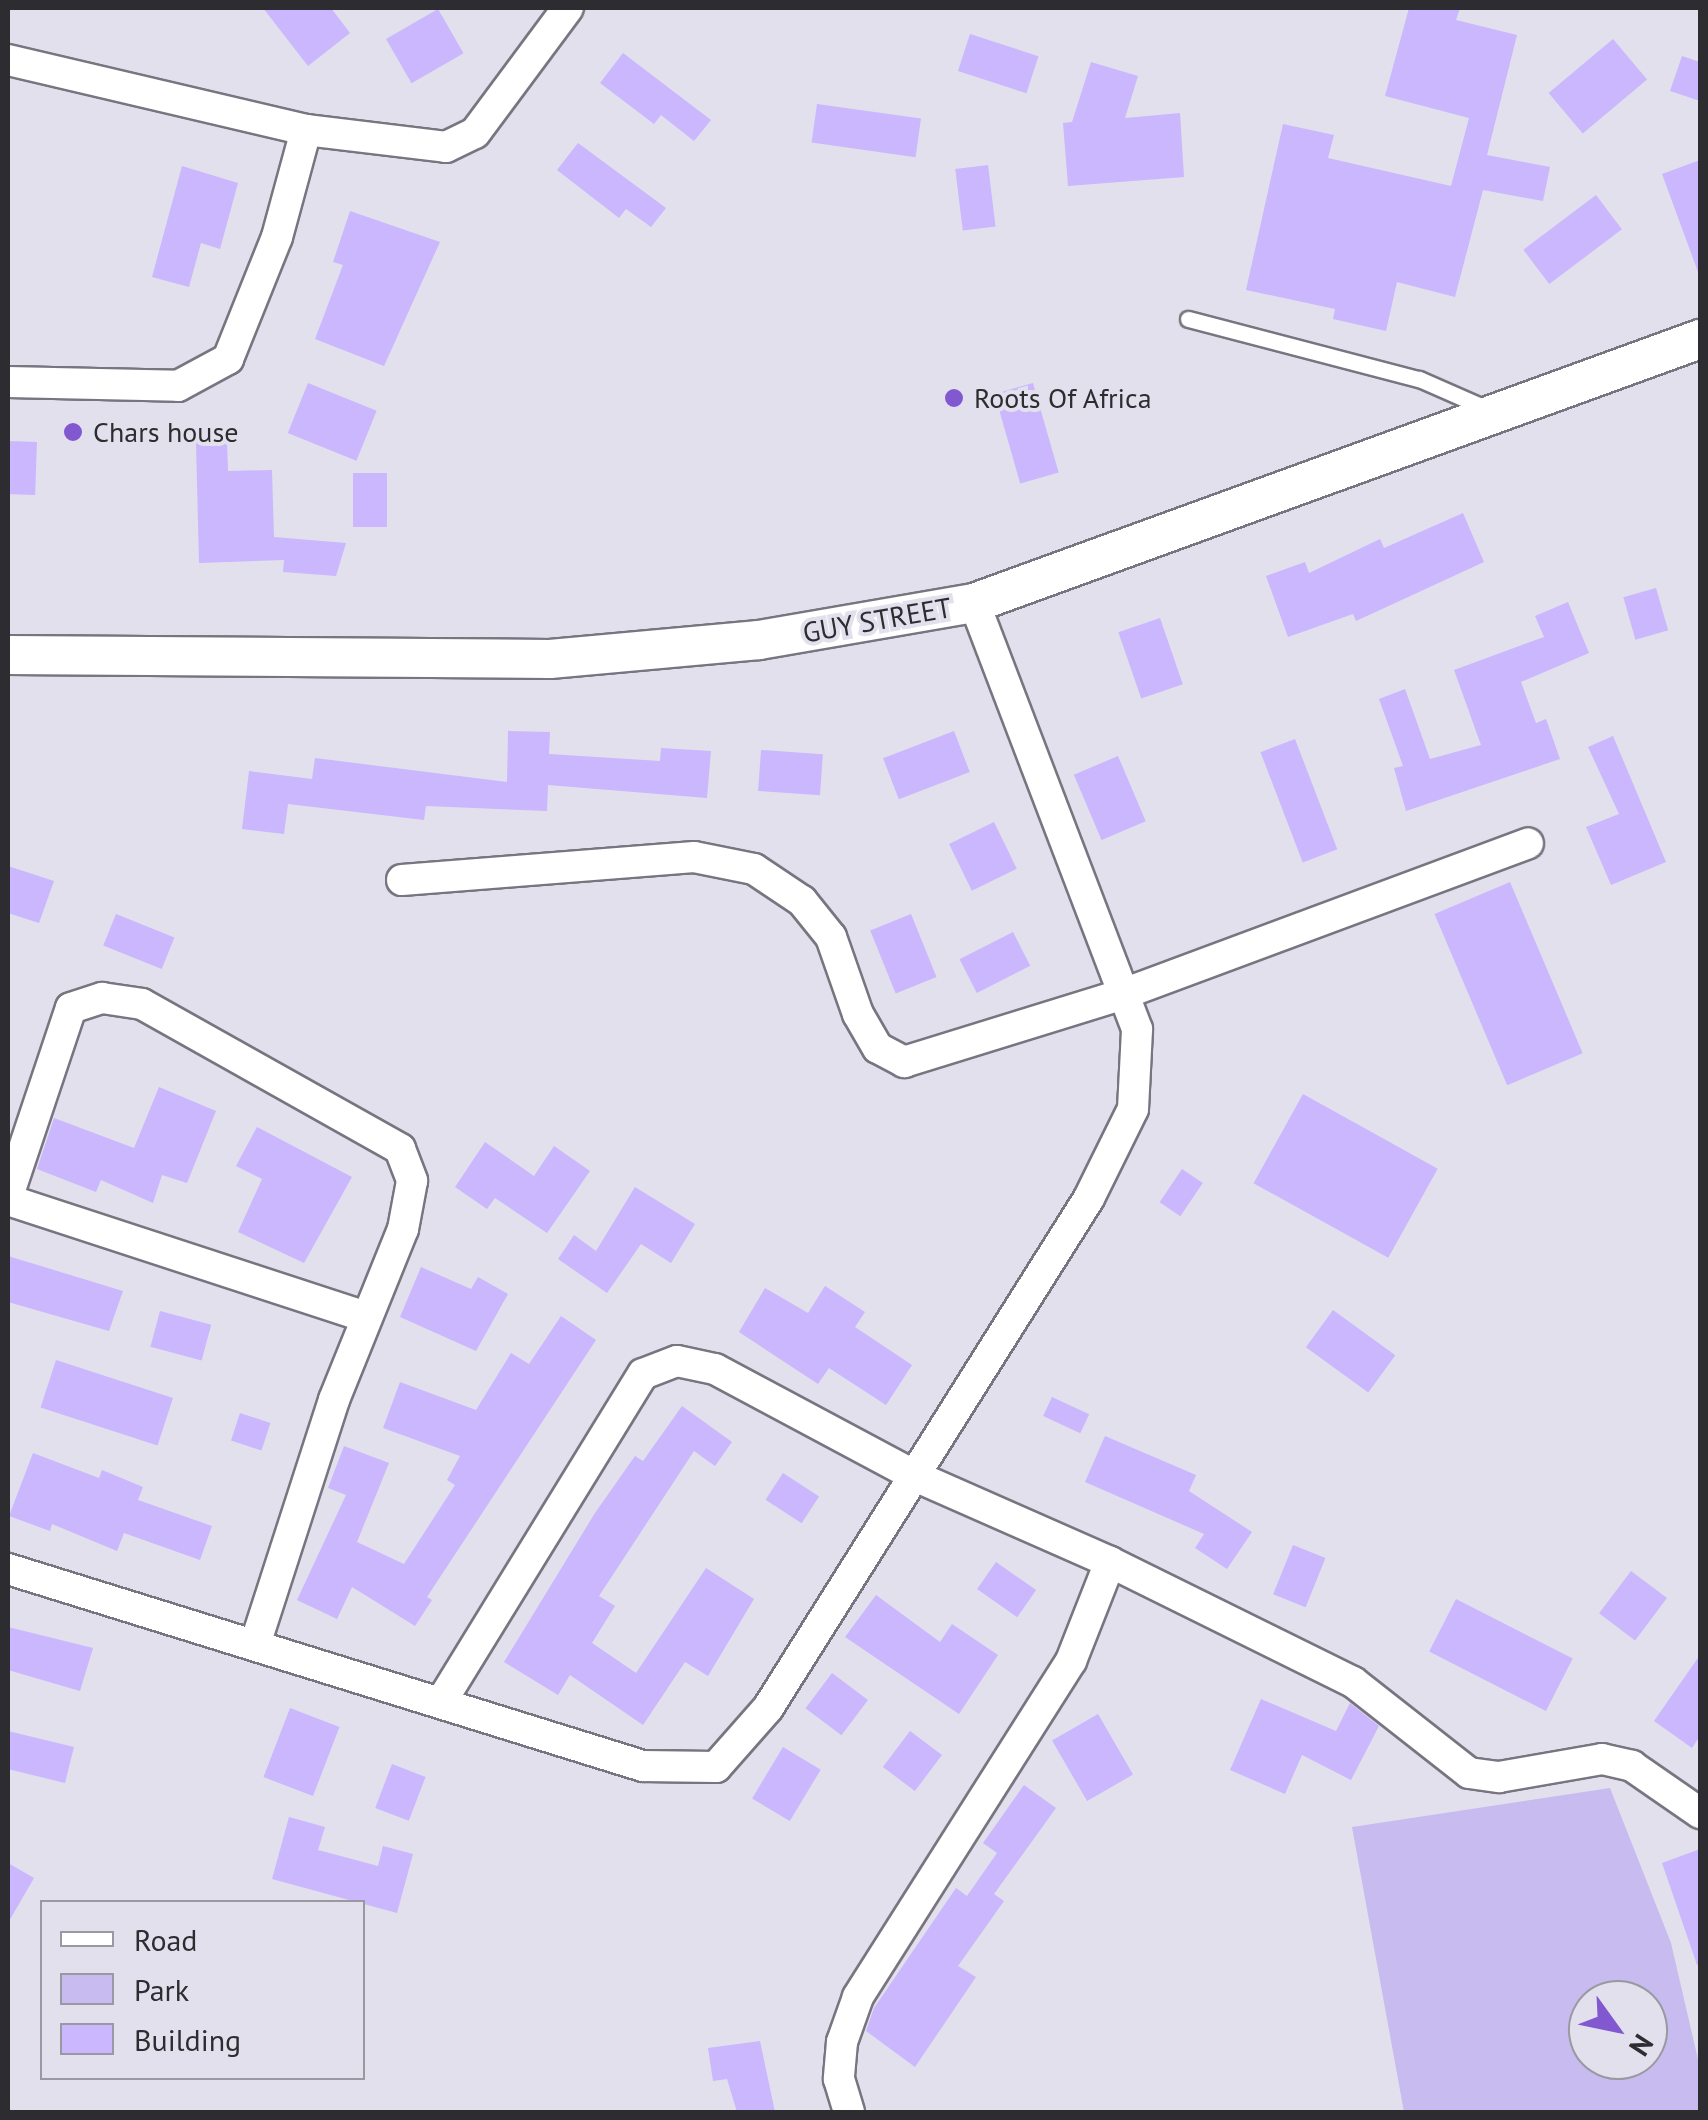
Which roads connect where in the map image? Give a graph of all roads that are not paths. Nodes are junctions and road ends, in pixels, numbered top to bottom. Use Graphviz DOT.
graph roads {
  1 [pos="568,8"];
  2 [pos="8,60"];
  3 [pos="306,130"];
  4 [pos="1188,319"];
  5 [pos="1700,339"];
  6 [pos="8,382"];
  7 [pos="1498,414"];
  8 [pos="974,604"];
  9 [pos="8,655"];
  10 [pos="1528,843"];
  11 [pos="402,880"];
  12 [pos="1123,994"];
  13 [pos="8,1198"];
  14 [pos="366,1317"];
  15 [pos="914,1476"];
  16 [pos="1110,1562"];
  17 [pos="8,1569"];
  18 [pos="255,1644"];
  19 [pos="441,1702"];
  20 [pos="1700,1813"];
  21 [pos="849,2112"];
  1 -- 3 [label="street"];
  2 -- 3 [label="street"];
  3 -- 6 [label="street"];
  4 -- 7 [label="lane"];
  5 -- 7 [label="street, GUY STREET"];
  7 -- 8 [label="street, GUY STREET"];
  8 -- 9 [label="street, GUY STREET"];
  8 -- 12 [label="street"];
  10 -- 12 [label="street"];
  11 -- 12 [label="street"];
  12 -- 15 [label="street"];
  13 -- 14 [label="street"];
  13 -- 14 [label="street"];
  14 -- 18 [label="street"];
  15 -- 16 [label="street"];
  15 -- 19 [label="street"];
  15 -- 19 [label="street"];
  16 -- 20 [label="street"];
  16 -- 21 [label="street"];
  17 -- 18 [label="street"];
  18 -- 19 [label="street"];
}
